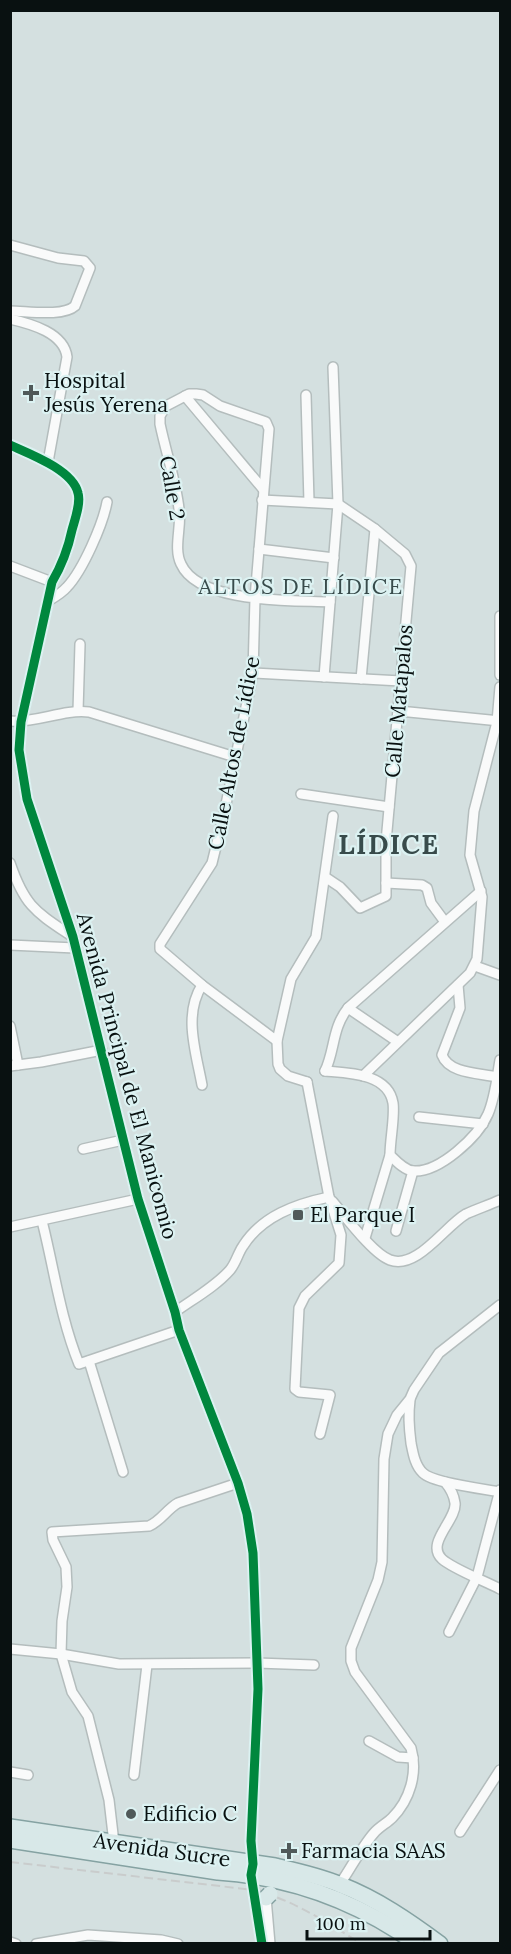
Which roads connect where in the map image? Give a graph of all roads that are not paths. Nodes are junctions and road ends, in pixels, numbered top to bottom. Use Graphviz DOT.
graph roads {
  1 [pos="10,244"];
  2 [pos="10,311"];
  3 [pos="10,319"];
  4 [pos="333,367"];
  5 [pos="306,395"];
  6 [pos="185,396"];
  7 [pos="10,446"];
  8 [pos="48,462"];
  9 [pos="263,489"];
  10 [pos="262,500"];
  11 [pos="107,502"];
  12 [pos="309,502"];
  13 [pos="338,504"];
  14 [pos="375,529"];
  15 [pos="259,549"];
  16 [pos="334,558"];
  17 [pos="10,566"];
  18 [pos="52,582"];
  19 [pos="255,598"];
  20 [pos="48,601"];
  21 [pos="330,602"];
  22 [pos="501,616"];
  23 [pos="80,644"];
  24 [pos="253,673"];
  25 [pos="501,675"];
  26 [pos="324,677"];
  27 [pos="361,679"];
  28 [pos="401,681"];
  29 [pos="501,687"];
  30 [pos="78,711"];
  31 [pos="399,711"];
  32 [pos="10,721"];
  33 [pos="499,721"];
  34 [pos="21,722"];
  35 [pos="236,757"];
  36 [pos="301,794"];
  37 [pos="389,807"];
  38 [pos="333,816"];
  39 [pos="10,863"];
  40 [pos="325,877"];
  41 [pos="386,883"];
  42 [pos="481,891"];
  43 [pos="445,922"];
  44 [pos="73,938"];
  45 [pos="10,945"];
  46 [pos="75,948"];
  47 [pos="475,966"];
  48 [pos="501,975"];
  49 [pos="202,985"];
  50 [pos="458,985"];
  51 [pos="348,1008"];
  52 [pos="10,1026"];
  53 [pos="277,1041"];
  54 [pos="398,1042"];
  55 [pos="102,1050"];
  56 [pos="501,1060"];
  57 [pos="14,1066"];
  58 [pos="325,1071"];
  59 [pos="363,1076"];
  60 [pos="497,1077"];
  61 [pos="307,1082"];
  62 [pos="202,1084"];
  63 [pos="419,1117"];
  64 [pos="483,1124"];
  65 [pos="123,1140"];
  66 [pos="83,1149"];
  67 [pos="390,1155"];
  68 [pos="413,1171"];
  69 [pos="329,1197"];
  70 [pos="138,1199"];
  71 [pos="501,1200"];
  72 [pos="42,1221"];
  73 [pos="10,1227"];
  74 [pos="396,1232"];
  75 [pos="365,1238"];
  76 [pos="501,1305"];
  77 [pos="175,1312"];
  78 [pos="179,1330"];
  79 [pos="85,1362"];
  80 [pos="410,1400"];
  81 [pos="320,1434"];
  82 [pos="123,1472"];
  83 [pos="238,1482"];
  84 [pos="445,1482"];
  85 [pos="500,1492"];
  86 [pos="477,1577"];
  87 [pos="501,1589"];
  88 [pos="449,1632"];
  89 [pos="10,1649"];
  90 [pos="61,1654"];
  91 [pos="257,1663"];
  92 [pos="147,1665"];
  93 [pos="314,1665"];
  94 [pos="369,1741"];
  95 [pos="413,1758"];
  96 [pos="501,1770"];
  97 [pos="10,1772"];
  98 [pos="28,1775"];
  99 [pos="134,1775"];
  100 [pos="10,1827"];
  101 [pos="460,1832"];
  102 [pos="10,1840"];
  103 [pos="114,1843"];
  104 [pos="340,1884"];
  105 [pos="260,1888"];
  106 [pos="124,1937"];
  107 [pos="10,1942"];
  108 [pos="16,1944"];
  109 [pos="36,1944"];
  110 [pos="97,1944"];
  111 [pos="178,1944"];
  112 [pos="262,1944"];
  113 [pos="270,1944"];
  114 [pos="417,1944"];
  115 [pos="440,1944"];
  1 -- 2 [label="street"];
  3 -- 8 [label="street"];
  4 -- 13 [label="street"];
  5 -- 12 [label="street"];
  6 -- 9 [label="street"];
  6 -- 9 [label="street, Calle Altos de Lídice"];
  6 -- 19 [label="street, Calle 2"];
  7 -- 8 [label="street, Avenida Principal de El Manicomio"];
  8 -- 18 [label="street, Avenida Principal de El Manicomio"];
  9 -- 10 [label="street, Calle Altos de Lídice"];
  10 -- 12 [label="street"];
  10 -- 15 [label="street, Calle Altos de Lídice"];
  11 -- 20 [label="street"];
  12 -- 13 [label="street"];
  13 -- 14 [label="street, Calle Matapalos"];
  13 -- 16 [label="street"];
  14 -- 27 [label="street"];
  14 -- 28 [label="street, Calle Matapalos"];
  15 -- 16 [label="street"];
  15 -- 19 [label="street, Calle Altos de Lídice"];
  16 -- 21 [label="street"];
  17 -- 18 [label="street"];
  18 -- 20 [label="street, Avenida Principal de El Manicomio"];
  19 -- 21 [label="street, Calle 2"];
  19 -- 24 [label="street, Calle Altos de Lídice"];
  20 -- 34 [label="street, Avenida Principal de El Manicomio"];
  21 -- 26 [label="street"];
  22 -- 25 [label="street"];
  23 -- 30 [label="street"];
  24 -- 26 [label="street"];
  24 -- 35 [label="street, Calle Altos de Lídice"];
  26 -- 27 [label="street"];
  27 -- 28 [label="street"];
  28 -- 31 [label="street, Calle Matapalos"];
  29 -- 33 [label="street"];
  30 -- 34 [label="street"];
  30 -- 35 [label="street"];
  31 -- 33 [label="street"];
  31 -- 37 [label="street, Calle Matapalos"];
  32 -- 34 [label="street"];
  33 -- 42 [label="street"];
  34 -- 44 [label="street, Avenida Principal de El Manicomio"];
  35 -- 49 [label="street, Calle Altos de Lídice"];
  36 -- 37 [label="street"];
  37 -- 41 [label="street, Calle Matapalos"];
  38 -- 40 [label="street"];
  39 -- 44 [label="street"];
  40 -- 41 [label="street"];
  40 -- 53 [label="street"];
  41 -- 43 [label="street"];
  42 -- 43 [label="street"];
  42 -- 47 [label="street"];
  43 -- 51 [label="street"];
  44 -- 46 [label="street, Avenida Principal de El Manicomio"];
  45 -- 46 [label="street"];
  46 -- 55 [label="street, Avenida Principal de El Manicomio"];
  47 -- 48 [label="street"];
  47 -- 50 [label="street"];
  49 -- 53 [label="street, Calle Altos de Lídice"];
  49 -- 62 [label="street"];
  50 -- 54 [label="street"];
  50 -- 60 [label="street"];
  51 -- 54 [label="street"];
  51 -- 58 [label="street"];
  52 -- 57 [label="street"];
  53 -- 61 [label="street"];
  54 -- 59 [label="street"];
  55 -- 57 [label="street"];
  55 -- 65 [label="street, Avenida Principal de El Manicomio"];
  56 -- 60 [label="street"];
  58 -- 59 [label="street"];
  58 -- 61 [label="street"];
  59 -- 67 [label="street"];
  60 -- 64 [label="street"];
  61 -- 69 [label="street"];
  63 -- 64 [label="street"];
  64 -- 68 [label="street"];
  65 -- 66 [label="street"];
  65 -- 70 [label="street, Avenida Principal de El Manicomio"];
  67 -- 68 [label="street"];
  67 -- 75 [label="street"];
  68 -- 74 [label="street"];
  69 -- 75 [label="street"];
  69 -- 77 [label="street"];
  69 -- 81 [label="street"];
  70 -- 72 [label="street"];
  70 -- 77 [label="street, Avenida Principal de El Manicomio"];
  71 -- 75 [label="street"];
  72 -- 73 [label="street"];
  72 -- 79 [label="street"];
  76 -- 80 [label="street"];
  77 -- 78 [label="street, Avenida Principal de El Manicomio"];
  78 -- 79 [label="street"];
  78 -- 83 [label="street, Avenida Principal de El Manicomio"];
  79 -- 82 [label="street"];
  80 -- 84 [label="street"];
  80 -- 95 [label="street"];
  83 -- 90 [label="street"];
  83 -- 91 [label="street, Avenida Principal de El Manicomio"];
  84 -- 85 [label="street"];
  84 -- 86 [label="street"];
  85 -- 86 [label="street"];
  86 -- 87 [label="street"];
  86 -- 88 [label="street"];
  89 -- 90 [label="street"];
  90 -- 92 [label="street"];
  90 -- 103 [label="street"];
  91 -- 92 [label="street"];
  91 -- 93 [label="street"];
  91 -- 105 [label="street, Avenida Principal de El Manicomio"];
  92 -- 99 [label="street"];
  94 -- 95 [label="street"];
  95 -- 104 [label="street"];
  96 -- 101 [label="street"];
  97 -- 98 [label="street"];
  100 -- 103 [label="main road, Avenida Sucre"];
  102 -- 105 [label="main road, Avenida Sucre"];
  103 -- 105 [label="main road, Avenida Sucre"];
  104 -- 105 [label="main road, Avenida Sucre"];
  104 -- 115 [label="main road, Avenida Sucre"];
  105 -- 112 [label="street"];
  105 -- 113 [label="street"];
  105 -- 114 [label="main road"];
  106 -- 109 [label="street"];
  106 -- 110 [label="street"];
  106 -- 111 [label="street"];
  107 -- 108 [label="street"];
}
